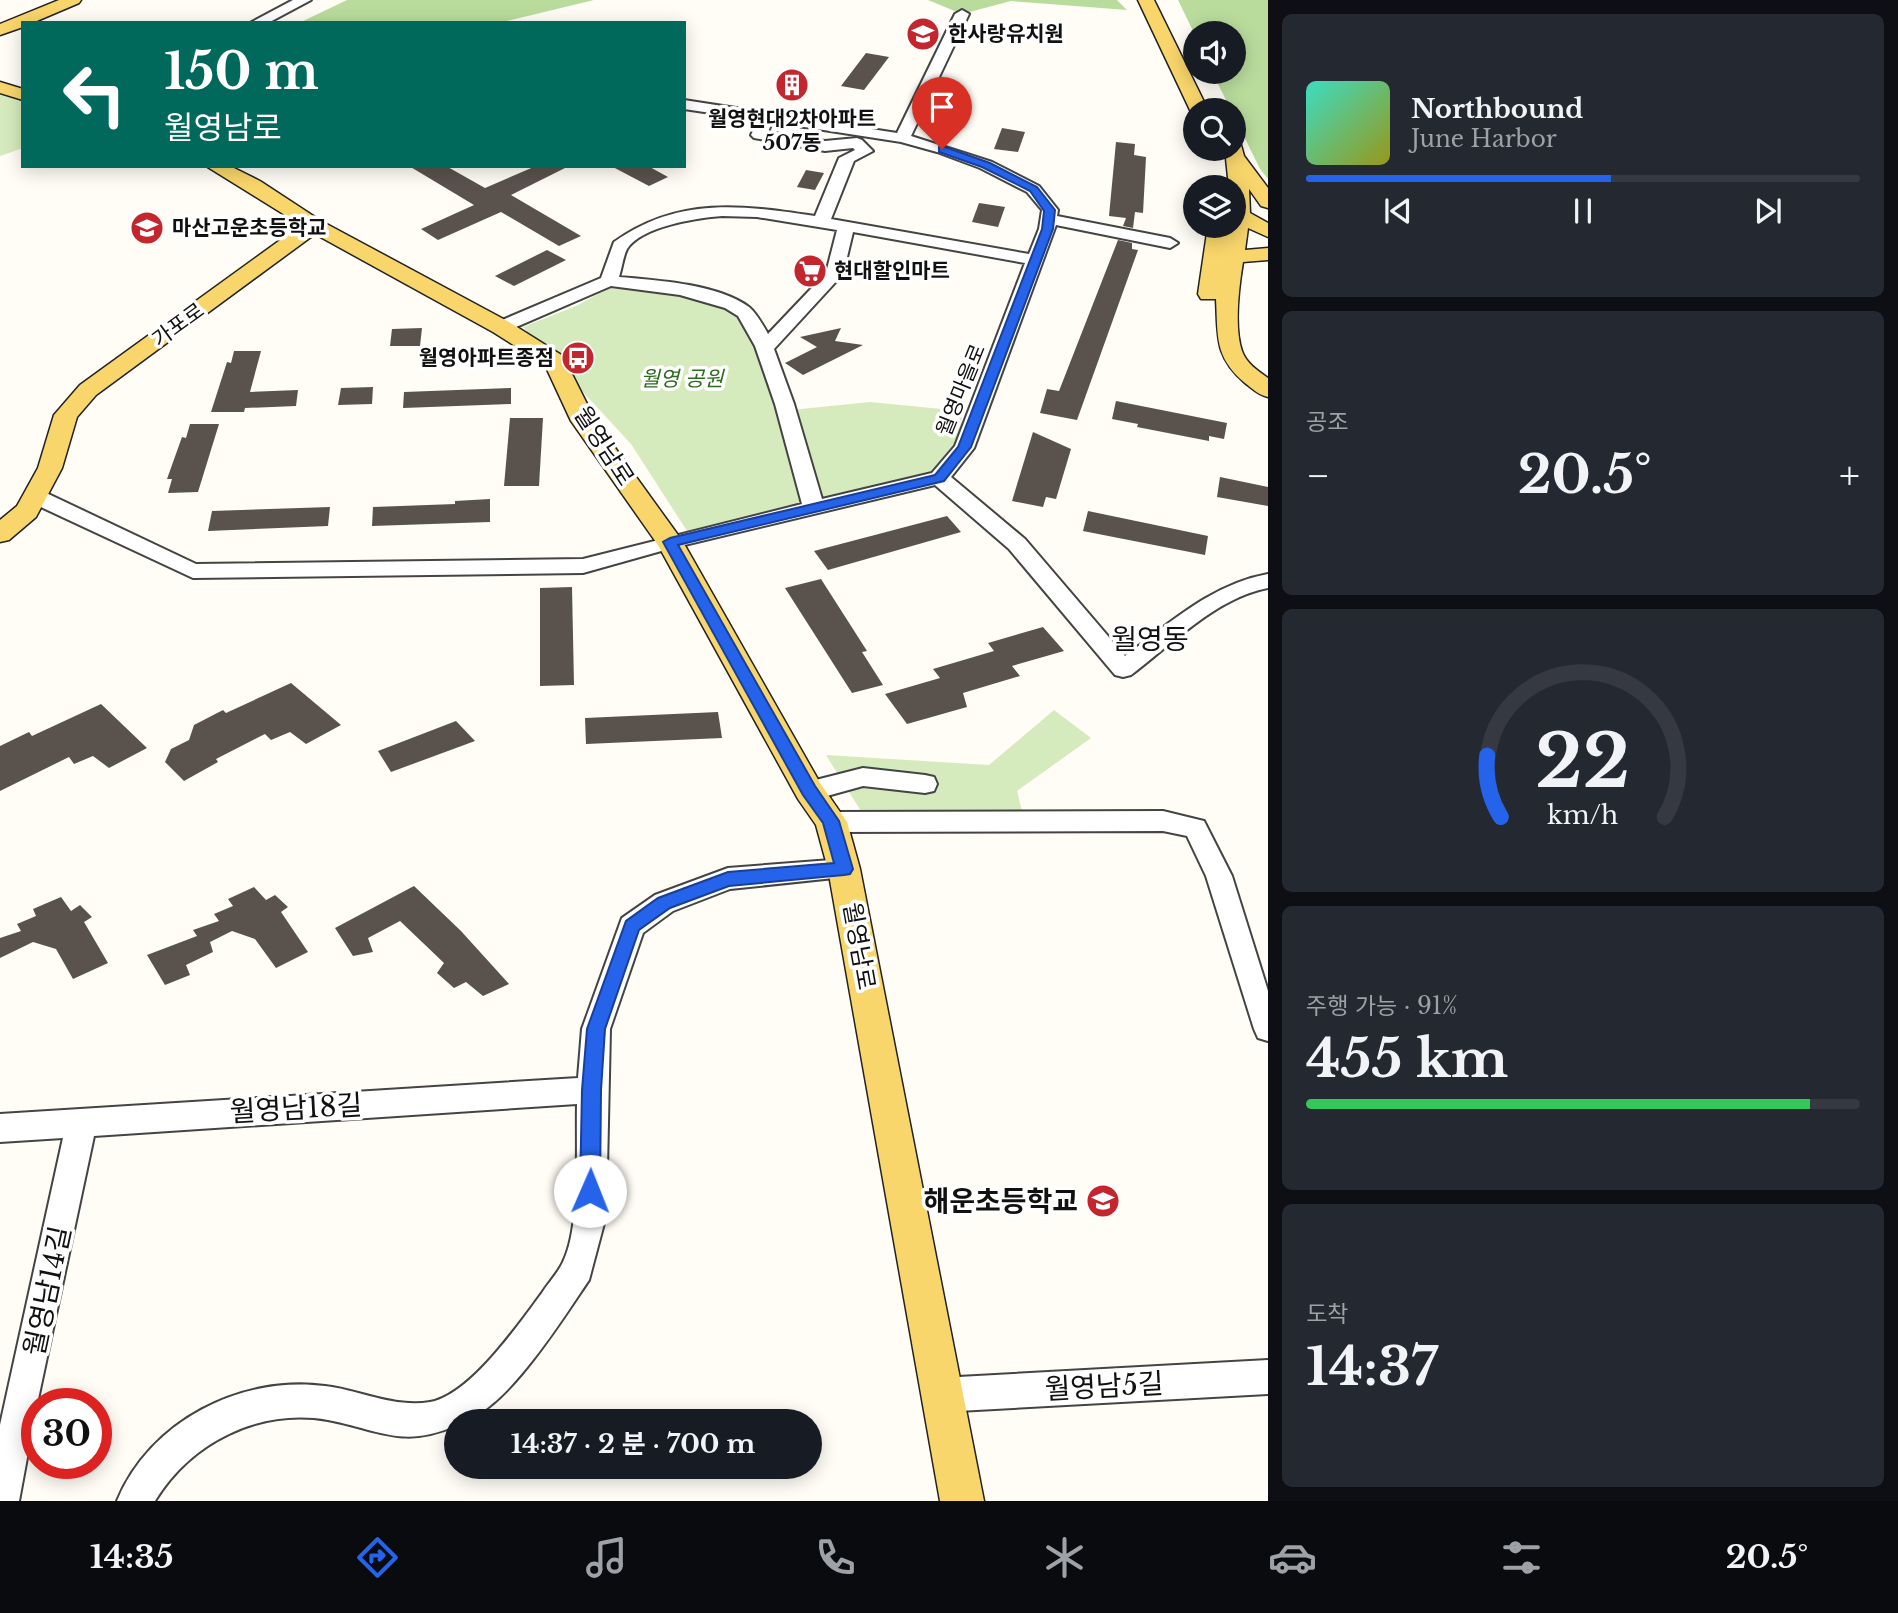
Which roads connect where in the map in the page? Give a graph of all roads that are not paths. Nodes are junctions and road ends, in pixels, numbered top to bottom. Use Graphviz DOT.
graph roads {
  1 [pos="53,0"];
  2 [pos="73,0"];
  3 [pos="304,0"];
  4 [pos="1146,0"];
  5 [pos="1160,0"];
  6 [pos="962,14"];
  7 [pos="21,21"];
  8 [pos="22,21"];
  9 [pos="261,21"];
  10 [pos="0,23"];
  11 [pos="0,30"];
  12 [pos="1183,45"];
  13 [pos="0,87"];
  14 [pos="21,93"];
  15 [pos="1193,98"];
  16 [pos="686,104"];
  17 [pos="767,117"];
  18 [pos="902,138"];
  19 [pos="1240,161"];
  20 [pos="219,168"];
  21 [pos="1268,202"];
  22 [pos="1246,212"];
  23 [pos="1246,215"];
  24 [pos="1049,219"];
  25 [pos="1268,221"];
  26 [pos="821,222"];
  27 [pos="314,225"];
  28 [pos="846,226"];
  29 [pos="1268,231"];
  30 [pos="1217,238"];
  31 [pos="1235,238"];
  32 [pos="1170,243"];
  33 [pos="1268,254"];
  34 [pos="1234,257"];
  35 [pos="1036,260"];
  36 [pos="609,281"];
  37 [pos="501,327"];
  38 [pos="766,347"];
  39 [pos="1268,390"];
  40 [pos="1268,404"];
  41 [pos="939,478"];
  42 [pos="35,496"];
  43 [pos="814,509"];
  44 [pos="0,534"];
  45 [pos="670,542"];
  46 [pos="1268,581"];
  47 [pos="925,784"];
  48 [pos="809,791"];
  49 [pos="831,821"];
  50 [pos="844,869"];
  51 [pos="1268,1029"];
  52 [pos="592,1090"];
  53 [pos="82,1121"];
  54 [pos="0,1128"];
  55 [pos="1268,1377"];
  56 [pos="940,1395"];
  57 [pos="1,1501"];
  58 [pos="135,1501"];
  59 [pos="962,1501"];
  1 -- 10 [label="main road"];
  2 -- 8 [label="main road"];
  3 -- 9 [label="street"];
  4 -- 15 [label="main road"];
  5 -- 12 [label="main road"];
  6 -- 18 [label="street"];
  7 -- 11 [label="main road"];
  13 -- 14 [label="main road"];
  16 -- 17 [label="street"];
  17 -- 18 [label="street"];
  17 -- 26 [label="street"];
  18 -- 24 [label="street"];
  19 -- 21 [label="main road"];
  20 -- 27 [label="main road"];
  22 -- 25 [label="main road"];
  23 -- 29 [label="main road"];
  24 -- 32 [label="street"];
  24 -- 35 [label="street, 월영마을로"];
  26 -- 28 [label="street"];
  26 -- 36 [label="street"];
  27 -- 37 [label="main road, 월영남로"];
  27 -- 42 [label="main road, 가포로"];
  28 -- 35 [label="street"];
  28 -- 38 [label="street"];
  30 -- 40 [label="main road"];
  31 -- 34 [label="main road"];
  33 -- 34 [label="main road"];
  34 -- 39 [label="main road"];
  35 -- 41 [label="street, 월영마을로"];
  36 -- 37 [label="street"];
  36 -- 38 [label="street"];
  37 -- 45 [label="main road, 월영남로"];
  38 -- 43 [label="street"];
  41 -- 43 [label="street"];
  41 -- 46 [label="street"];
  42 -- 44 [label="main road, 가포로"];
  42 -- 45 [label="street"];
  43 -- 45 [label="street"];
  45 -- 48 [label="main road, 월영남로"];
  47 -- 48 [label="street"];
  48 -- 49 [label="main road, 월영남로"];
  49 -- 50 [label="main road, 월영남로"];
  49 -- 51 [label="street"];
  50 -- 52 [label="street"];
  50 -- 56 [label="main road, 월영남로"];
  52 -- 53 [label="street, 월영남18길"];
  52 -- 58 [label="street"];
  53 -- 54 [label="street, 월영남18길"];
  53 -- 57 [label="street, 월영남14길"];
  55 -- 56 [label="street, 월영남5길"];
  56 -- 59 [label="main road, 월영남로"];
}
